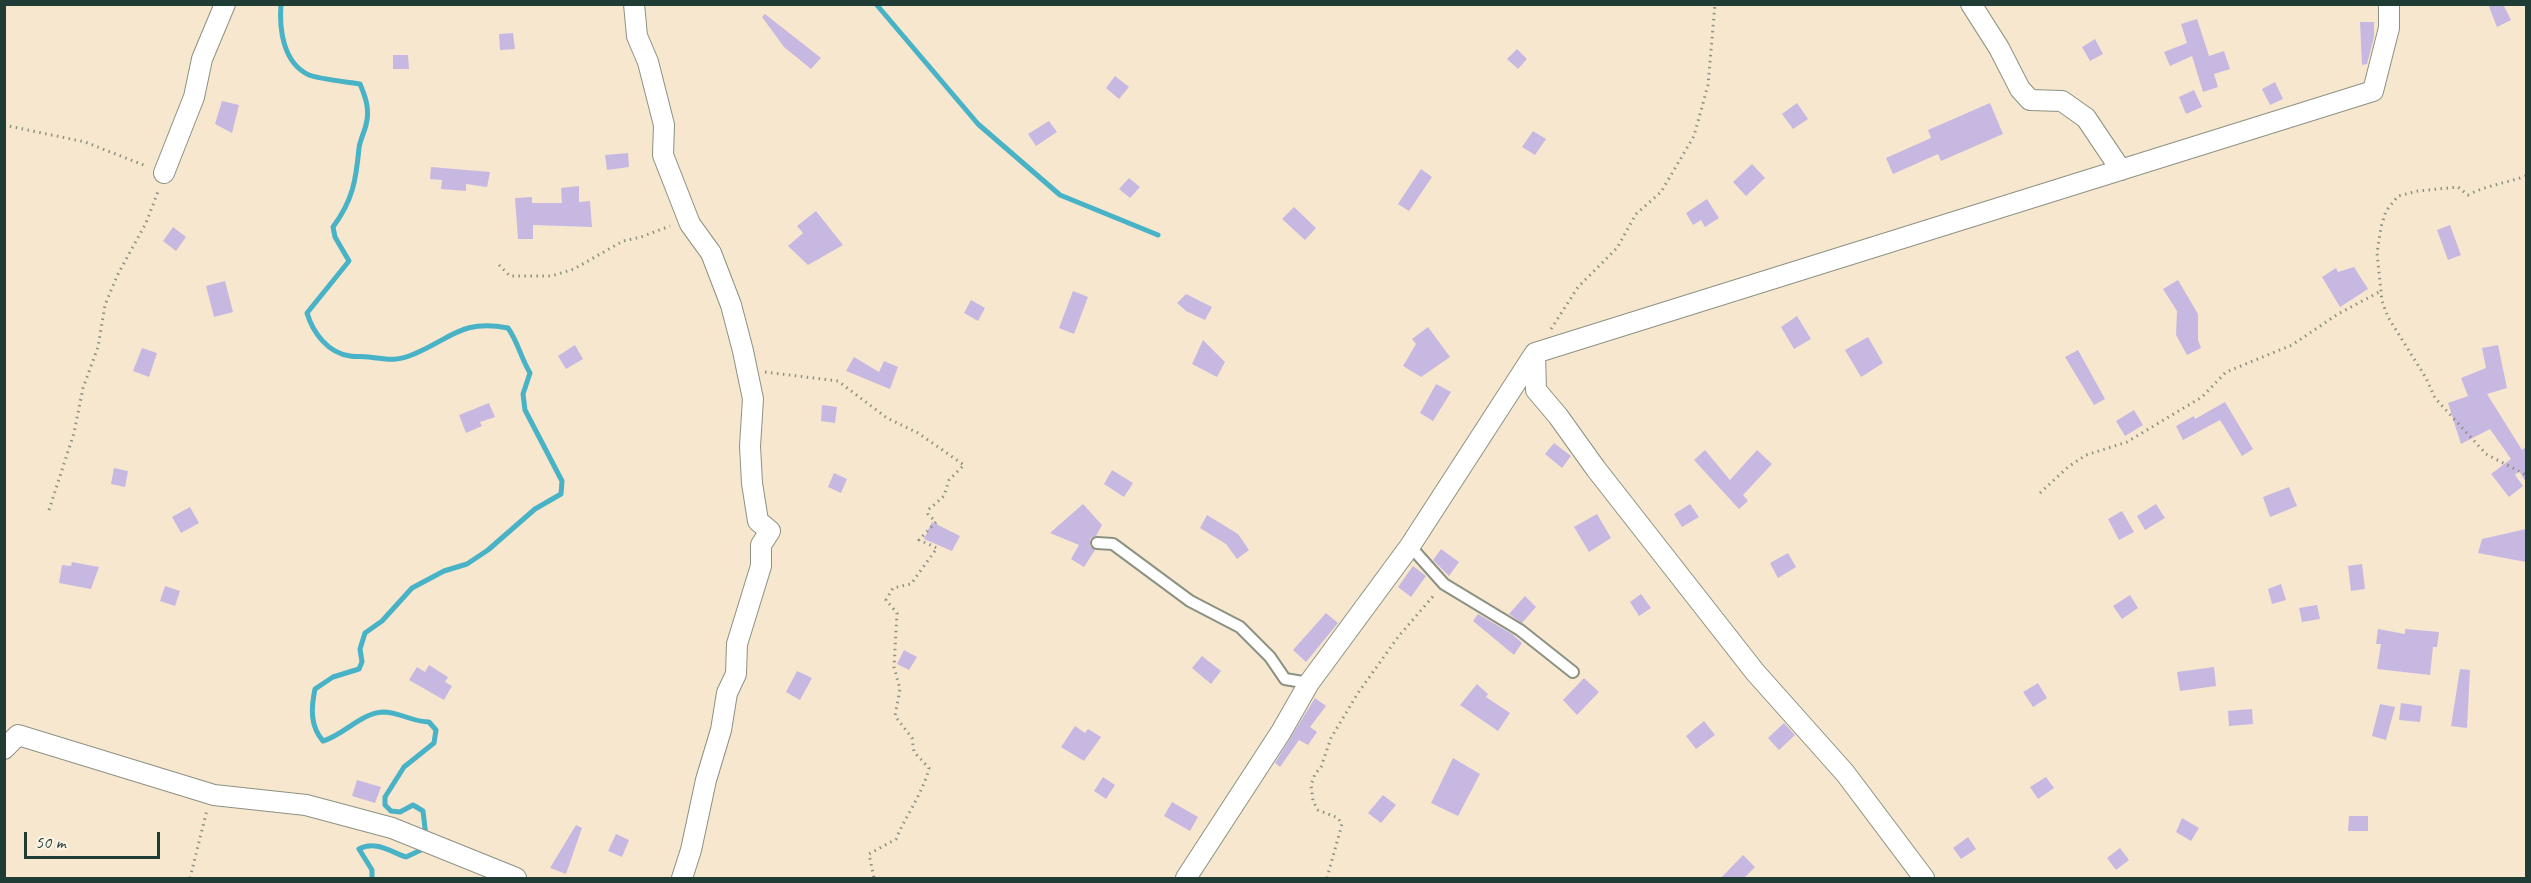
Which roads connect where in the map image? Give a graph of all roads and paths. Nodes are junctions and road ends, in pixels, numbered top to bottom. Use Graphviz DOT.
graph roads {
  1 [pos="225,4"];
  2 [pos="634,4"];
  3 [pos="1715,4"];
  4 [pos="1971,4"];
  5 [pos="2389,4"];
  6 [pos="4,125"];
  7 [pos="2121,170"];
  8 [pos="164,172"];
  9 [pos="2526,176"];
  10 [pos="690,224"];
  11 [pos="499,265"];
  12 [pos="2381,291"];
  13 [pos="1535,353"];
  14 [pos="746,370"];
  15 [pos="2526,475"];
  16 [pos="2040,494"];
  17 [pos="49,510"];
  18 [pos="1097,543"];
  19 [pos="1410,546"];
  20 [pos="1444,584"];
  21 [pos="1573,672"];
  22 [pos="1309,683"];
  23 [pos="4,749"];
  24 [pos="208,793"];
  25 [pos="189,879"];
  26 [pos="516,879"];
  27 [pos="682,879"];
  28 [pos="874,879"];
  29 [pos="1186,879"];
  30 [pos="1327,879"];
  31 [pos="1924,879"];
  1 -- 8 [label="street"];
  2 -- 10 [label="street"];
  3 -- 13 [label="path"];
  4 -- 7 [label="street"];
  5 -- 7 [label="street"];
  6 -- 8 [label="path"];
  7 -- 13 [label="street"];
  8 -- 17 [label="path"];
  9 -- 12 [label="path"];
  10 -- 11 [label="path"];
  10 -- 14 [label="street"];
  12 -- 15 [label="path"];
  12 -- 16 [label="path"];
  13 -- 19 [label="street"];
  13 -- 31 [label="street"];
  14 -- 27 [label="street"];
  14 -- 28 [label="path"];
  18 -- 22 [label="lane"];
  19 -- 20 [label="lane"];
  19 -- 22 [label="street"];
  20 -- 21 [label="lane"];
  20 -- 30 [label="path"];
  22 -- 29 [label="street"];
  23 -- 24 [label="street"];
  24 -- 25 [label="path"];
  24 -- 26 [label="street"];
}
